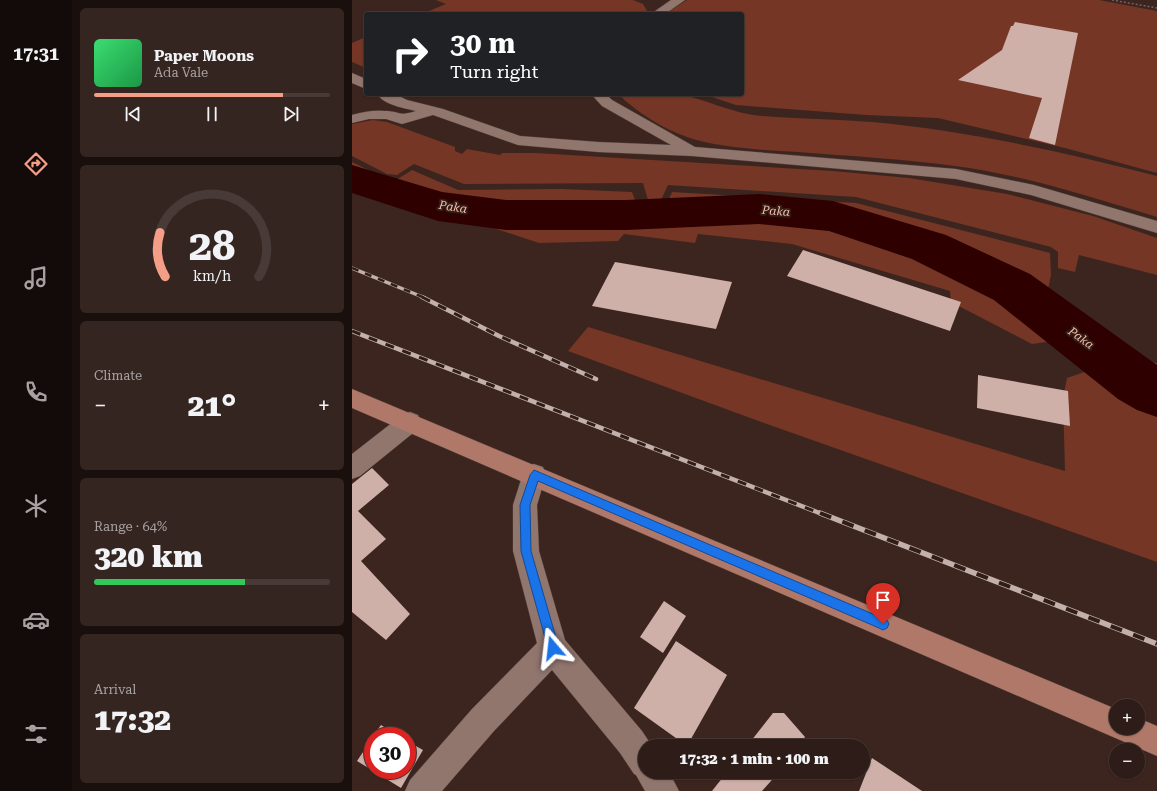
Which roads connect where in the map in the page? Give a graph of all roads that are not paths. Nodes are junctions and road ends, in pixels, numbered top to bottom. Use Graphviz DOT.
graph roads {
  1 [pos="679,0"];
  2 [pos="660,12"];
  3 [pos="352,78"];
  4 [pos="364,84"];
  5 [pos="388,96"];
  6 [pos="424,96"];
  7 [pos="600,96"];
  8 [pos="402,103"];
  9 [pos="431,111"];
  10 [pos="352,119"];
  11 [pos="692,151"];
  12 [pos="1157,227"];
  13 [pos="352,398"];
  14 [pos="410,422"];
  15 [pos="352,468"];
  16 [pos="534,475"];
  17 [pos="553,648"];
  18 [pos="1109,721"];
  19 [pos="1143,735"];
  20 [pos="1157,741"];
  21 [pos="638,752"];
  22 [pos="655,779"];
  23 [pos="421,791"];
  24 [pos="663,791"];
  1 -- 2 [label="street"];
  3 -- 4 [label="street"];
  5 -- 8 [label="street"];
  6 -- 8 [label="street"];
  7 -- 11 [label="street"];
  8 -- 9 [label="street"];
  9 -- 10 [label="street"];
  9 -- 11 [label="street"];
  11 -- 12 [label="street"];
  13 -- 14 [label="main road"];
  14 -- 15 [label="street"];
  14 -- 16 [label="main road"];
  16 -- 17 [label="street"];
  16 -- 18 [label="main road"];
  17 -- 21 [label="street"];
  17 -- 23 [label="street"];
  19 -- 20 [label="main road"];
  22 -- 24 [label="street"];
}
